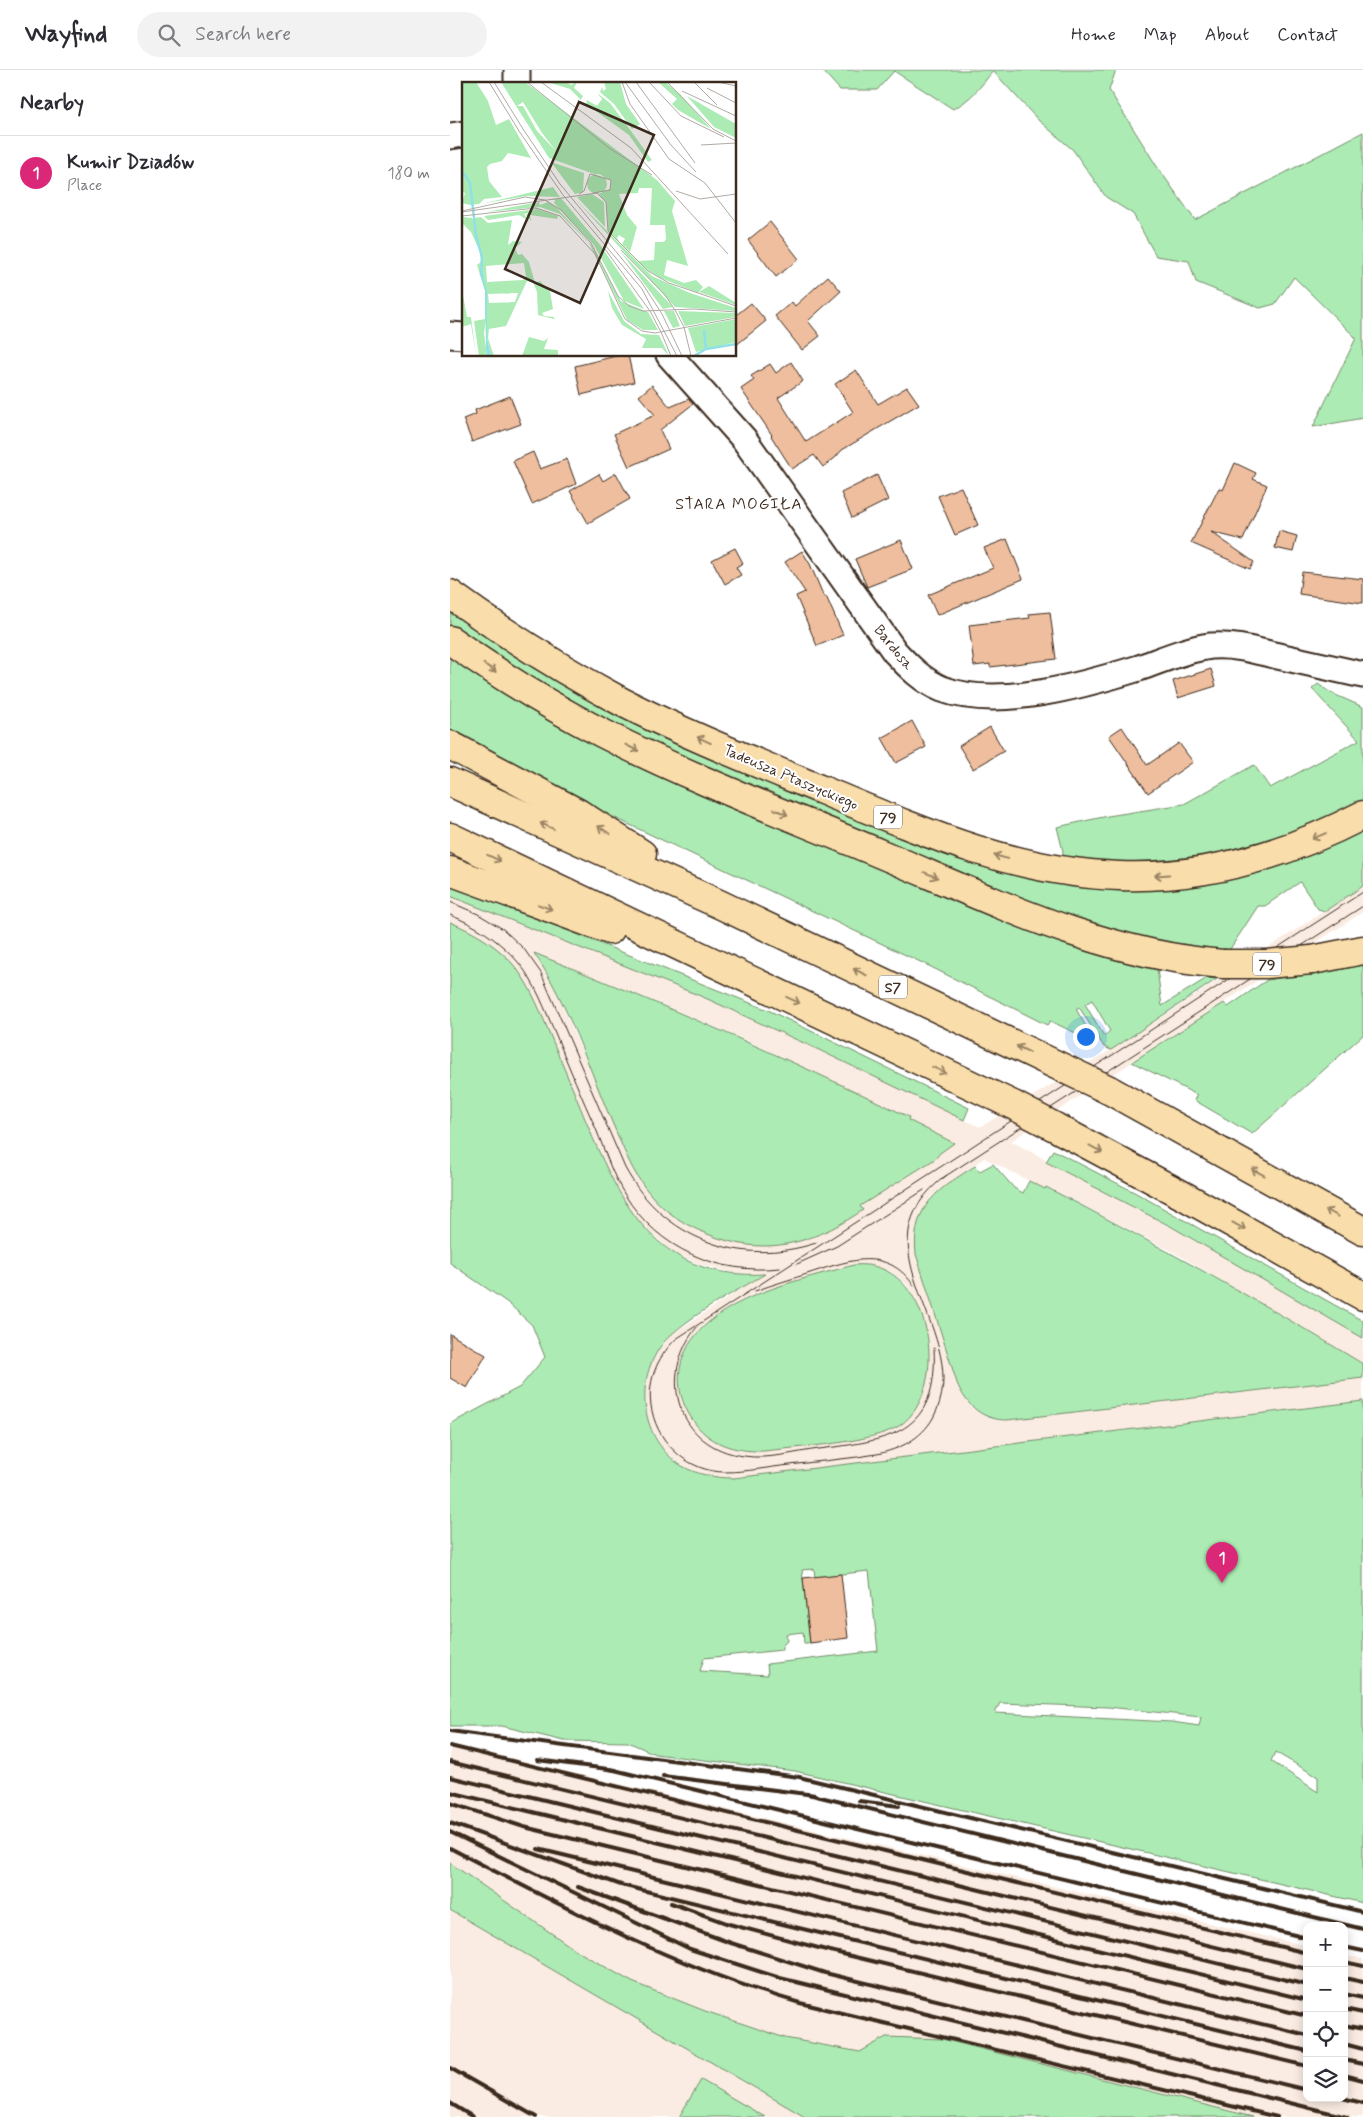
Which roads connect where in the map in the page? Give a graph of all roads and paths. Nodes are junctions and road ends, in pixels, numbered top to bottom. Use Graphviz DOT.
graph roads {
  1 [pos="670,356"];
  2 [pos="450,594"];
  3 [pos="450,640"];
  4 [pos="1363,675"];
  5 [pos="450,745"];
  6 [pos="450,782"];
  7 [pos="1363,815"];
  8 [pos="450,837"];
  9 [pos="450,871"];
  10 [pos="718,904"];
  11 [pos="1363,950"];
  12 [pos="748,979"];
  13 [pos="1363,1231"];
  14 [pos="1363,1296"];
  1 -- 4 [label="street, Bardosa"];
  7 -- 2 [label="main road, Tadeusza Ptaszyckiego / 79, one-way"];
  3 -- 11 [label="main road, 79, one-way, bridge"];
  10 -- 5 [label="main road, one-way"];
  10 -- 6 [label="main road, S7, one-way"];
  8 -- 12 [label="main road, one-way"];
  9 -- 12 [label="main road, one-way"];
  13 -- 10 [label="main road, S7, one-way, bridge"];
  12 -- 14 [label="main road, one-way, bridge"];
}
